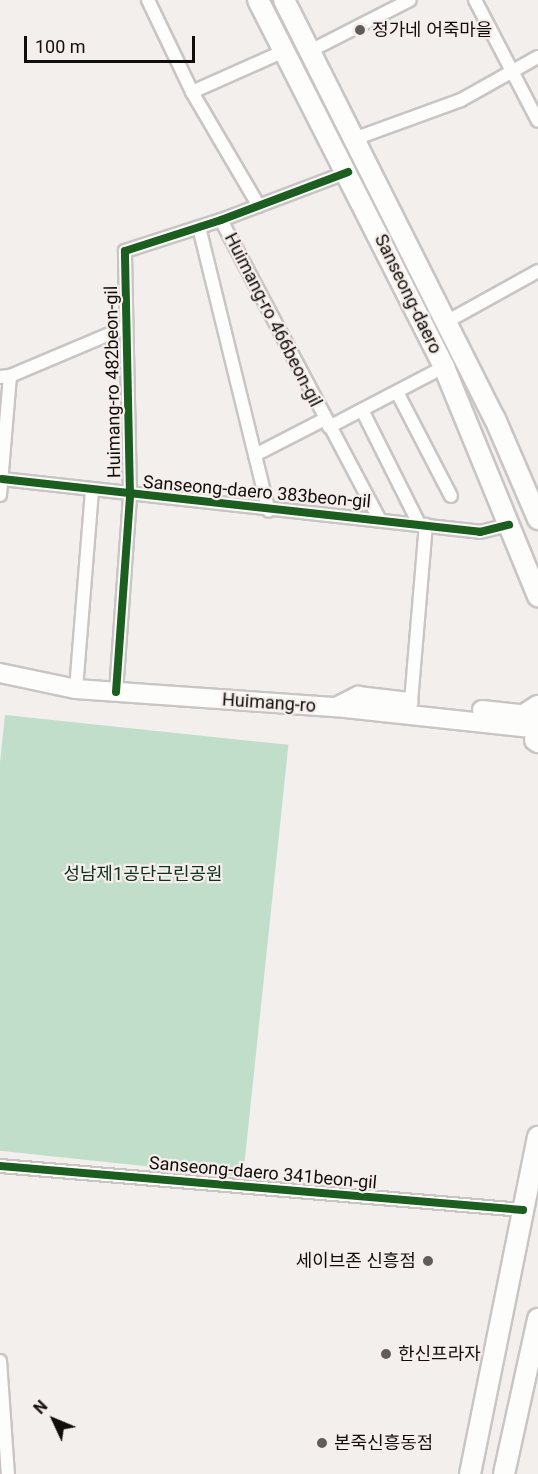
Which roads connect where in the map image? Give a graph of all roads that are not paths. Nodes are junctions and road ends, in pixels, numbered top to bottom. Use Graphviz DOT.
graph roads {
  1 [pos="258,0"];
  2 [pos="284,0"];
  3 [pos="410,0"];
  4 [pos="475,0"];
  5 [pos="153,2"];
  6 [pos="284,51"];
  7 [pos="308,52"];
  8 [pos="538,57"];
  9 [pos="513,71"];
  10 [pos="192,92"];
  11 [pos="538,121"];
  12 [pos="354,139"];
  13 [pos="348,172"];
  14 [pos="259,206"];
  15 [pos="221,220"];
  16 [pos="199,227"];
  17 [pos="538,271"];
  18 [pos="446,322"];
  19 [pos="126,327"];
  20 [pos="444,367"];
  21 [pos="5,376"];
  22 [pos="397,392"];
  23 [pos="362,410"];
  24 [pos="327,423"];
  25 [pos="255,454"];
  26 [pos="2,479"];
  27 [pos="92,490"];
  28 [pos="0,495"];
  29 [pos="130,495"];
  30 [pos="451,496"];
  31 [pos="269,511"];
  32 [pos="379,518"];
  33 [pos="538,519"];
  34 [pos="423,524"];
  35 [pos="509,525"];
  36 [pos="538,596"];
  37 [pos="0,673"];
  38 [pos="76,689"];
  39 [pos="116,692"];
  40 [pos="411,702"];
  41 [pos="336,707"];
  42 [pos="533,712"];
  43 [pos="537,738"];
  44 [pos="538,1137"];
  45 [pos="0,1166"];
  46 [pos="523,1209"];
  47 [pos="538,1319"];
  48 [pos="535,1350"];
  49 [pos="0,1361"];
  50 [pos="1,1404"];
  51 [pos="8,1474"];
  52 [pos="470,1474"];
  53 [pos="504,1474"];
  1 -- 6 [label="main road, Sanseong-daero"];
  2 -- 7 [label="main road, Sanseong-daero"];
  3 -- 7 [label="street"];
  4 -- 9 [label="street"];
  5 -- 10 [label="street"];
  6 -- 10 [label="street"];
  6 -- 13 [label="main road, Sanseong-daero"];
  7 -- 12 [label="main road, Sanseong-daero"];
  8 -- 9 [label="street"];
  9 -- 11 [label="street"];
  9 -- 12 [label="street"];
  10 -- 14 [label="street"];
  12 -- 18 [label="main road, Sanseong-daero"];
  13 -- 14 [label="street"];
  13 -- 20 [label="main road, Sanseong-daero"];
  14 -- 15 [label="street"];
  15 -- 16 [label="street"];
  15 -- 24 [label="street, Huimang-ro 466beon-gil"];
  16 -- 19 [label="street, Huimang-ro 482beon-gil"];
  16 -- 25 [label="street, Sanseong-daero 383beon-gil"];
  17 -- 18 [label="street"];
  18 -- 33 [label="main road, Sanseong-daero"];
  19 -- 21 [label="street"];
  19 -- 29 [label="street, Huimang-ro 482beon-gil"];
  20 -- 22 [label="street"];
  20 -- 35 [label="main road, Sanseong-daero"];
  21 -- 26 [label="street"];
  22 -- 23 [label="street"];
  22 -- 30 [label="street"];
  23 -- 24 [label="street"];
  23 -- 34 [label="street"];
  24 -- 25 [label="street, Huimang-ro 466beon-gil"];
  24 -- 32 [label="street, Huimang-ro 466beon-gil"];
  25 -- 31 [label="street, Sanseong-daero 383beon-gil"];
  26 -- 27 [label="street, Sanseong-daero 383beon-gil"];
  26 -- 28 [label="street"];
  27 -- 29 [label="street, Sanseong-daero 383beon-gil"];
  27 -- 38 [label="street"];
  29 -- 31 [label="street, Sanseong-daero 383beon-gil"];
  29 -- 39 [label="street, Huimang-ro 482beon-gil"];
  31 -- 32 [label="street, Sanseong-daero 383beon-gil"];
  32 -- 34 [label="street, Sanseong-daero 383beon-gil"];
  34 -- 35 [label="street, Sanseong-daero 383beon-gil"];
  34 -- 40 [label="street"];
  35 -- 36 [label="main road, Sanseong-daero"];
  37 -- 38 [label="main road, Huimang-ro"];
  38 -- 39 [label="main road, Huimang-ro"];
  39 -- 41 [label="main road, Huimang-ro"];
  40 -- 41 [label="main road"];
  40 -- 42 [label="main road"];
  41 -- 43 [label="main road, Huimang-ro"];
  41 -- 43 [label="main road"];
  44 -- 46 [label="main road"];
  45 -- 46 [label="street, Sanseong-daero 341beon-gil"];
  46 -- 52 [label="main road"];
  47 -- 48 [label="main road"];
  48 -- 53 [label="main road"];
  49 -- 50 [label="street"];
  50 -- 51 [label="street"];
}
